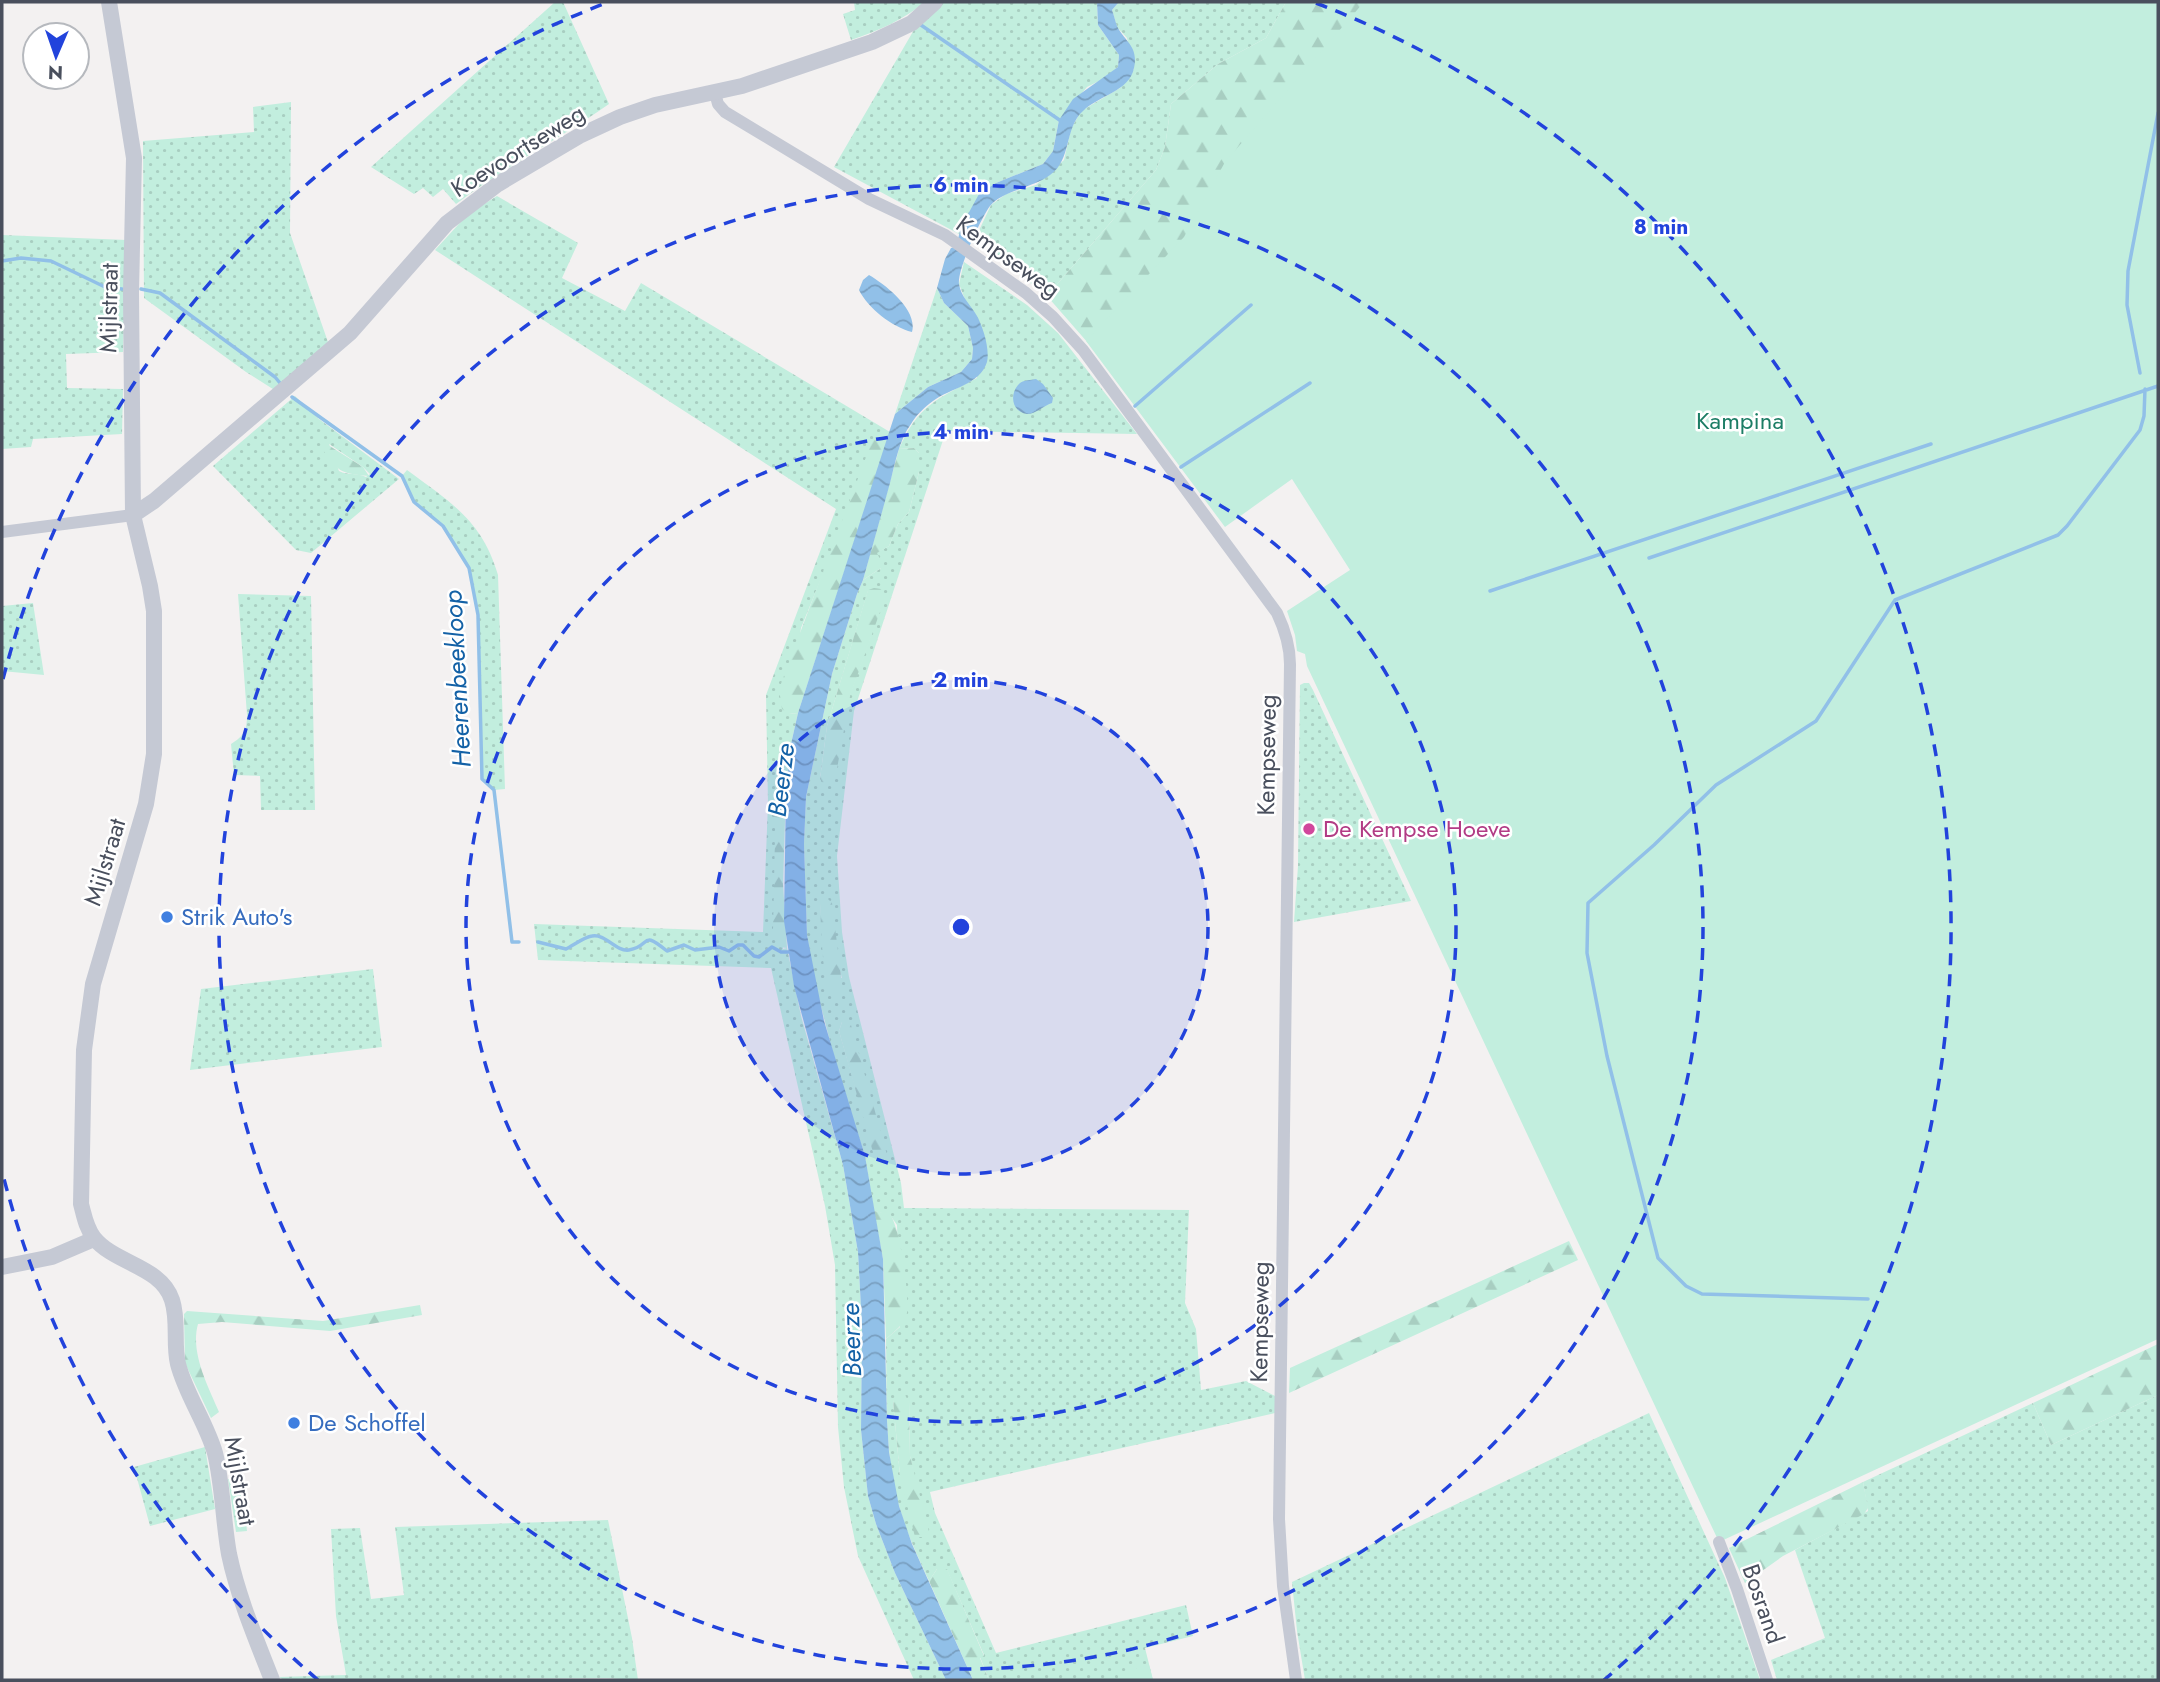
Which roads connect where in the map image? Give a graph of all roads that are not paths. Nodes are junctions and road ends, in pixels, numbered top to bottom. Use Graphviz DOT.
graph roads {
  1 [pos="109,2"];
  2 [pos="935,2"];
  3 [pos="715,93"];
  4 [pos="133,515"];
  5 [pos="2,532"];
  6 [pos="94,1239"];
  7 [pos="2,1267"];
  8 [pos="1718,1542"];
  9 [pos="272,1680"];
  10 [pos="1296,1680"];
  11 [pos="1767,1680"];
  1 -- 4 [label="street, Mijlstraat"];
  2 -- 3 [label="street, Koevoortseweg"];
  3 -- 4 [label="street, Koevoortseweg"];
  3 -- 10 [label="street, Kempseweg"];
  4 -- 5 [label="street"];
  4 -- 6 [label="street, Mijlstraat"];
  6 -- 7 [label="street"];
  6 -- 9 [label="street, Mijlstraat"];
  8 -- 11 [label="street, Bosrand"];
}
